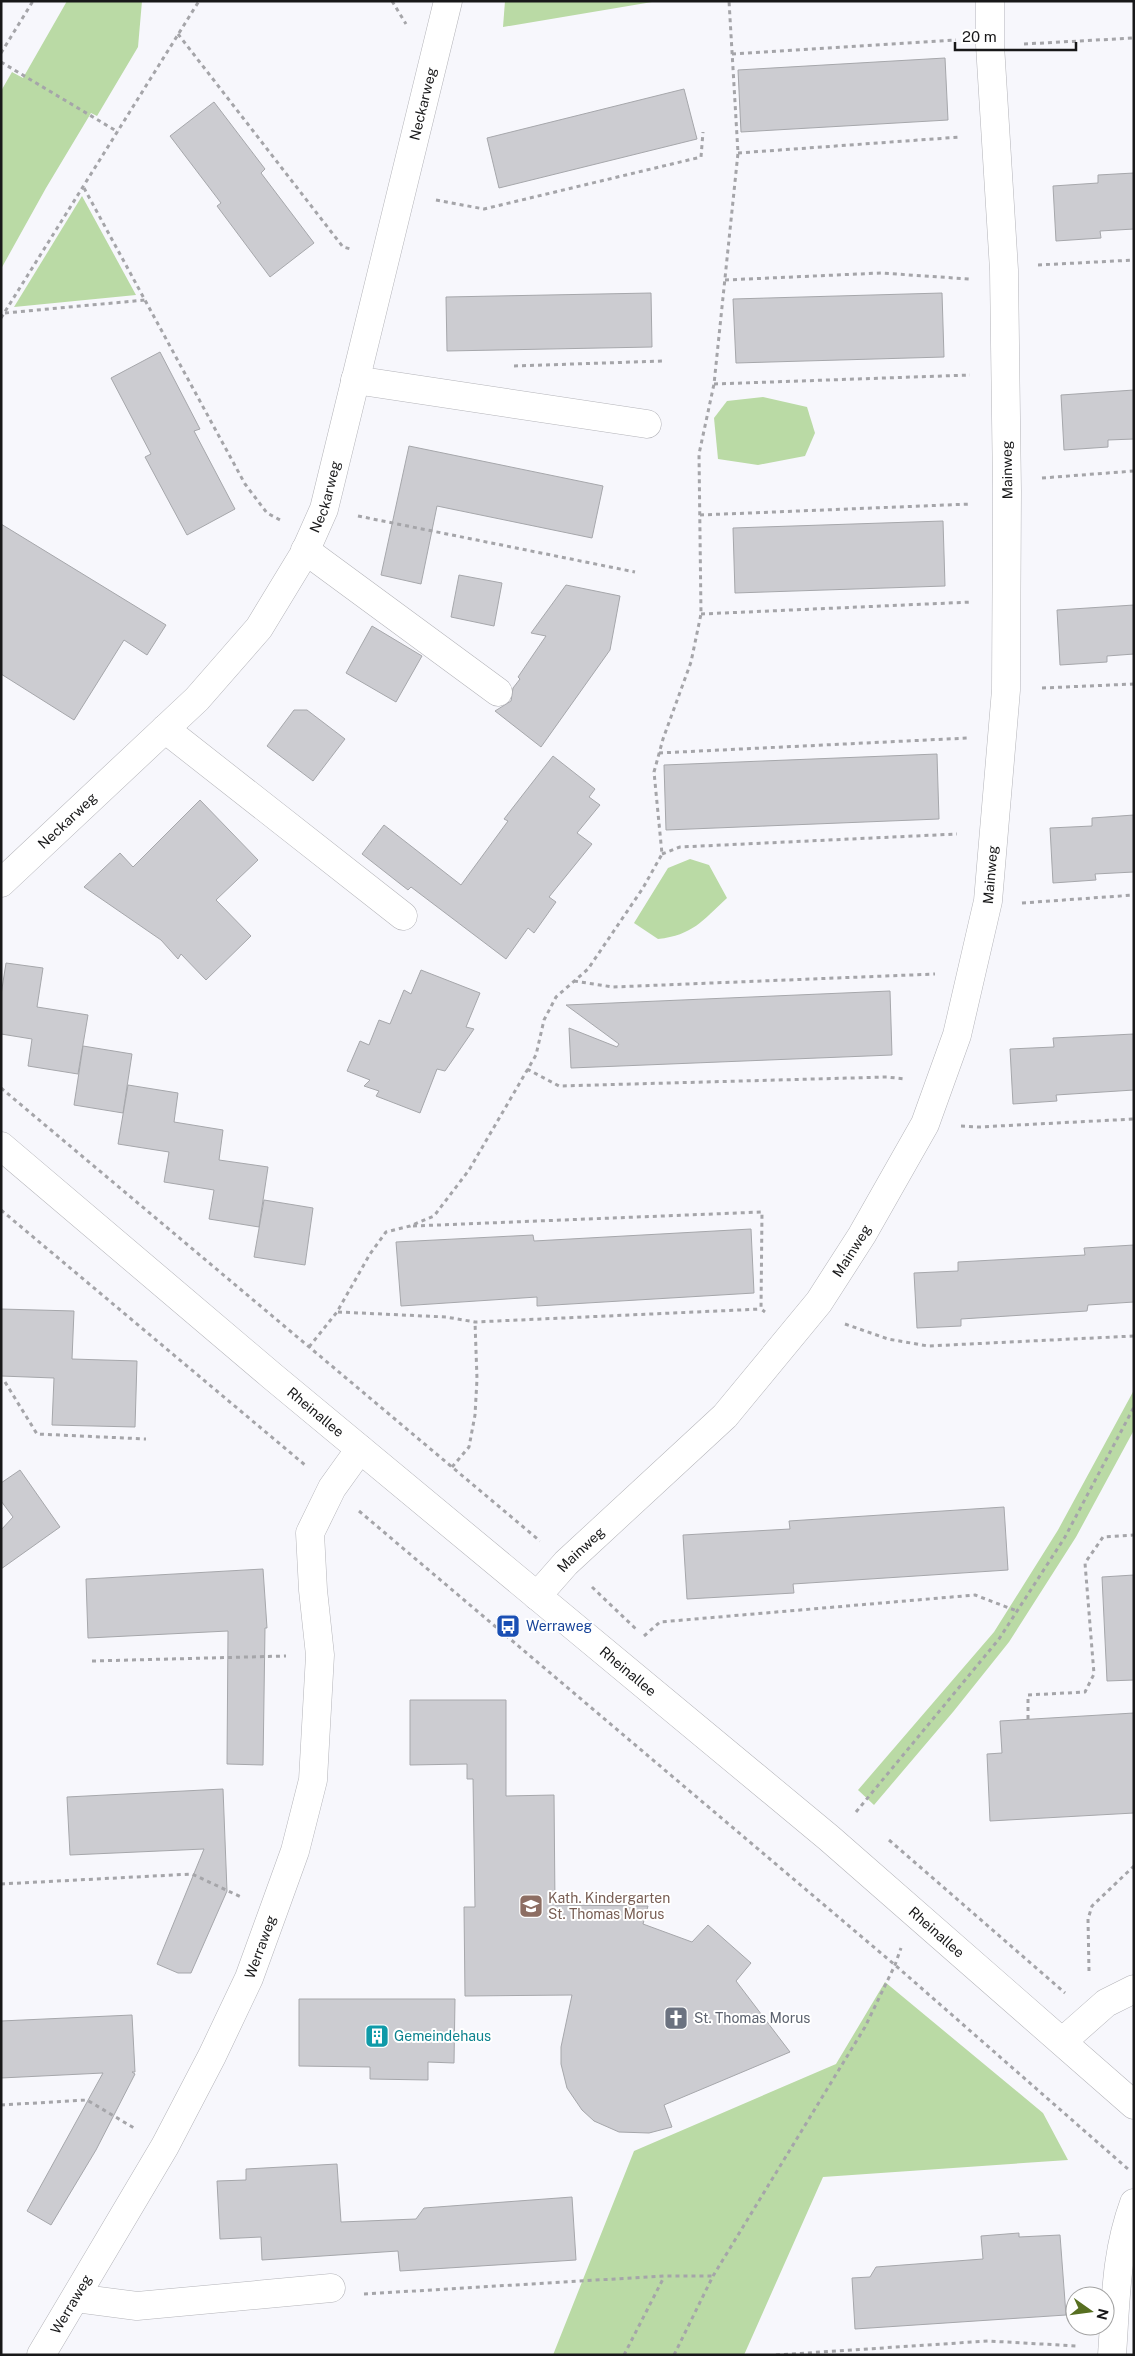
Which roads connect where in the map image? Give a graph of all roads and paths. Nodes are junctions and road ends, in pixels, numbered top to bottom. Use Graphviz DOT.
graph roads {
  1 [pos="33,1"];
  2 [pos="199,1"];
  3 [pos="448,1"];
  4 [pos="730,1"];
  5 [pos="990,1"];
  6 [pos="178,34"];
  7 [pos="1134,38"];
  8 [pos="990,46"];
  9 [pos="1,53"];
  10 [pos="732,54"];
  11 [pos="1,62"];
  12 [pos="118,132"];
  13 [pos="703,132"];
  14 [pos="996,134"];
  15 [pos="738,153"];
  16 [pos="84,188"];
  17 [pos="401,193"];
  18 [pos="385,258"];
  19 [pos="1134,260"];
  20 [pos="1004,270"];
  21 [pos="725,280"];
  22 [pos="145,300"];
  23 [pos="4,313"];
  24 [pos="1,318"];
  25 [pos="664,362"];
  26 [pos="508,366"];
  27 [pos="1006,374"];
  28 [pos="355,380"];
  29 [pos="714,384"];
  30 [pos="646,424"];
  31 [pos="1134,472"];
  32 [pos="1007,491"];
  33 [pos="324,509"];
  34 [pos="700,515"];
  35 [pos="309,542"];
  36 [pos="635,572"];
  37 [pos="1007,601"];
  38 [pos="701,614"];
  39 [pos="1134,684"];
  40 [pos="1006,690"];
  41 [pos="498,692"];
  42 [pos="165,729"];
  43 [pos="1002,736"];
  44 [pos="659,754"];
  45 [pos="994,833"];
  46 [pos="662,854"];
  47 [pos="1,883"];
  48 [pos="1134,895"];
  49 [pos="988,901"];
  50 [pos="403,916"];
  51 [pos="971,972"];
  52 [pos="574,981"];
  53 [pos="527,1069"];
  54 [pos="940,1083"];
  55 [pos="1134,1119"];
  56 [pos="925,1124"];
  57 [pos="1,1146"];
  58 [pos="1,1210"];
  59 [pos="410,1226"];
  60 [pos="819,1302"];
  61 [pos="761,1309"];
  62 [pos="337,1312"];
  63 [pos="475,1322"];
  64 [pos="795,1332"];
  65 [pos="1134,1336"];
  66 [pos="309,1347"];
  67 [pos="5,1382"];
  68 [pos="1134,1407"];
  69 [pos="146,1439"];
  70 [pos="360,1448"];
  71 [pos="452,1467"];
  72 [pos="332,1488"];
  73 [pos="1134,1535"];
  74 [pos="537,1596"];
  75 [pos="1017,1611"];
  76 [pos="644,1636"];
  77 [pos="320,1655"];
  78 [pos="92,1661"];
  79 [pos="1028,1719"];
  80 [pos="856,1812"];
  81 [pos="1134,1866"];
  82 [pos="1,1884"];
  83 [pos="914,1911"];
  84 [pos="273,1912"];
  85 [pos="895,1966"];
  86 [pos="1134,1989"];
  87 [pos="1091,2016"];
  88 [pos="1063,2041"];
  89 [pos="1,2105"];
  90 [pos="1134,2106"];
  91 [pos="165,2146"];
  92 [pos="1134,2174"];
  93 [pos="1134,2203"];
  94 [pos="664,2276"];
  95 [pos="713,2276"];
  96 [pos="332,2288"];
  97 [pos="76,2298"];
  98 [pos="1113,2351"];
  99 [pos="41,2355"];
  100 [pos="624,2355"];
  101 [pos="674,2355"];
  102 [pos="776,2355"];
  1 -- 9 [label="path"];
  2 -- 6 [label="path"];
  3 -- 17 [label="street, Neckarweg"];
  4 -- 10 [label="path"];
  5 -- 8 [label="street, Mainweg"];
  6 -- 12 [label="path"];
  6 -- 18 [label="path"];
  7 -- 8 [label="path"];
  8 -- 10 [label="path"];
  8 -- 14 [label="street, Mainweg"];
  10 -- 15 [label="path"];
  11 -- 12 [label="path"];
  12 -- 16 [label="path"];
  13 -- 17 [label="path"];
  14 -- 15 [label="path"];
  14 -- 20 [label="street, Mainweg"];
  15 -- 21 [label="path"];
  16 -- 22 [label="path"];
  16 -- 23 [label="path"];
  17 -- 18 [label="street, Neckarweg"];
  18 -- 28 [label="street, Neckarweg"];
  19 -- 20 [label="path"];
  20 -- 21 [label="path"];
  20 -- 27 [label="street, Mainweg"];
  21 -- 29 [label="path"];
  22 -- 23 [label="path"];
  22 -- 35 [label="path"];
  23 -- 24 [label="path"];
  25 -- 26 [label="path"];
  27 -- 29 [label="path"];
  27 -- 32 [label="street, Mainweg"];
  28 -- 30 [label="street"];
  28 -- 33 [label="street, Neckarweg"];
  29 -- 34 [label="path"];
  31 -- 32 [label="path"];
  32 -- 34 [label="path"];
  32 -- 37 [label="street, Mainweg"];
  33 -- 35 [label="street, Neckarweg"];
  33 -- 36 [label="path"];
  34 -- 38 [label="path"];
  35 -- 41 [label="street"];
  35 -- 42 [label="street, Neckarweg"];
  37 -- 38 [label="path"];
  37 -- 40 [label="street, Mainweg"];
  38 -- 44 [label="path"];
  39 -- 40 [label="path"];
  40 -- 43 [label="street, Mainweg"];
  42 -- 47 [label="street, Neckarweg"];
  42 -- 50 [label="street"];
  43 -- 44 [label="path"];
  43 -- 45 [label="street, Mainweg"];
  44 -- 46 [label="path"];
  45 -- 46 [label="path"];
  45 -- 49 [label="street, Mainweg"];
  46 -- 52 [label="path"];
  48 -- 49 [label="path"];
  49 -- 51 [label="street, Mainweg"];
  51 -- 52 [label="path"];
  51 -- 54 [label="street, Mainweg"];
  52 -- 53 [label="path"];
  53 -- 54 [label="path"];
  53 -- 59 [label="path"];
  54 -- 56 [label="street, Mainweg"];
  55 -- 56 [label="path"];
  56 -- 60 [label="street, Mainweg"];
  57 -- 70 [label="street, Rheinallee"];
  58 -- 72 [label="path"];
  59 -- 61 [label="path"];
  59 -- 62 [label="path"];
  60 -- 64 [label="street, Mainweg"];
  60 -- 65 [label="path"];
  61 -- 63 [label="path"];
  61 -- 64 [label="path"];
  62 -- 63 [label="path"];
  62 -- 66 [label="path"];
  63 -- 71 [label="path"];
  64 -- 74 [label="street, Mainweg"];
  67 -- 69 [label="path"];
  68 -- 75 [label="path"];
  70 -- 72 [label="street, Werraweg"];
  70 -- 74 [label="street, Rheinallee"];
  72 -- 77 [label="street, Werraweg"];
  72 -- 85 [label="path"];
  73 -- 79 [label="path"];
  74 -- 83 [label="street, Rheinallee"];
  75 -- 76 [label="path"];
  75 -- 80 [label="path"];
  77 -- 78 [label="path"];
  77 -- 84 [label="street, Werraweg"];
  81 -- 87 [label="path"];
  82 -- 84 [label="path"];
  83 -- 85 [label="path"];
  83 -- 88 [label="street, Rheinallee"];
  84 -- 91 [label="street, Werraweg"];
  85 -- 92 [label="path"];
  85 -- 95 [label="path"];
  86 -- 87 [label="street"];
  87 -- 88 [label="street"];
  88 -- 90 [label="street, Rheinallee"];
  89 -- 91 [label="path"];
  91 -- 97 [label="street, Werraweg"];
  93 -- 98 [label="street"];
  94 -- 95 [label="path"];
  94 -- 96 [label="path"];
  94 -- 100 [label="path"];
  95 -- 101 [label="path"];
  96 -- 97 [label="street"];
  97 -- 99 [label="street, Werraweg"];
  98 -- 102 [label="path"];
}
